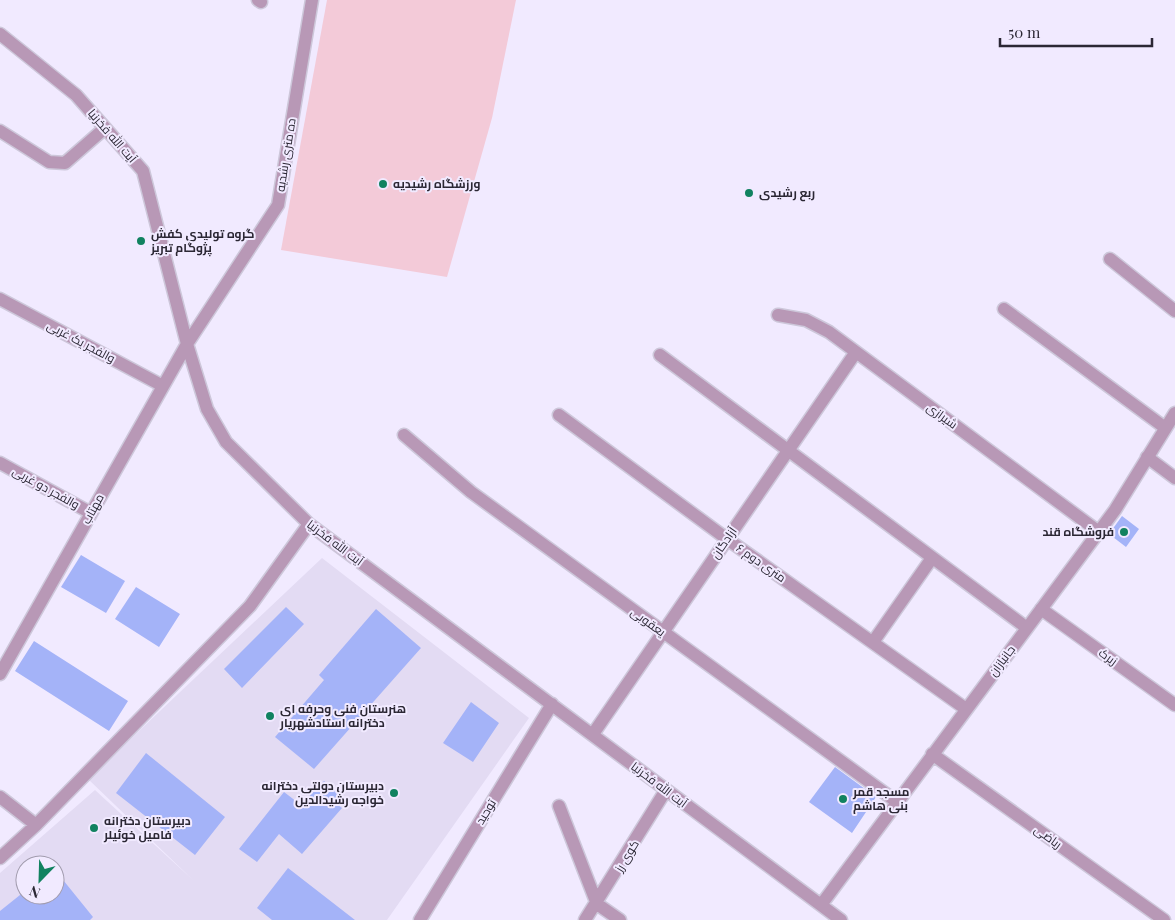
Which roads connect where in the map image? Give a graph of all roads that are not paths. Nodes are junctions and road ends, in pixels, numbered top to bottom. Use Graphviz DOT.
graph roads {
  1 [pos="312,0"];
  2 [pos="0,34"];
  3 [pos="105,128"];
  4 [pos="0,131"];
  5 [pos="1110,259"];
  6 [pos="0,299"];
  7 [pos="1004,309"];
  8 [pos="1175,311"];
  9 [pos="778,315"];
  10 [pos="187,344"];
  11 [pos="856,352"];
  12 [pos="660,356"];
  13 [pos="163,386"];
  14 [pos="1175,413"];
  15 [pos="559,415"];
  16 [pos="1164,427"];
  17 [pos="404,435"];
  18 [pos="788,450"];
  19 [pos="1146,457"];
  20 [pos="0,463"];
  21 [pos="1175,478"];
  22 [pos="91,512"];
  23 [pos="309,524"];
  24 [pos="1099,532"];
  25 [pos="727,539"];
  26 [pos="932,558"];
  27 [pos="1041,609"];
  28 [pos="1027,628"];
  29 [pos="662,633"];
  30 [pos="873,642"];
  31 [pos="0,674"];
  32 [pos="552,704"];
  33 [pos="1175,705"];
  34 [pos="966,709"];
  35 [pos="593,734"];
  36 [pos="932,754"];
  37 [pos="666,790"];
  38 [pos="0,797"];
  39 [pos="897,802"];
  40 [pos="559,806"];
  41 [pos="36,824"];
  42 [pos="0,858"];
  43 [pos="597,904"];
  44 [pos="821,905"];
  45 [pos="423,919"];
  46 [pos="585,920"];
  47 [pos="620,920"];
  48 [pos="841,920"];
  49 [pos="1164,920"];
  1 -- 10 [label="street, ده متری رشدیه"];
  2 -- 3 [label="street, آیت الله فخرنیا"];
  3 -- 4 [label="street"];
  3 -- 10 [label="street, آیت الله فخرنیا"];
  5 -- 8 [label="street"];
  6 -- 13 [label="street, والفجر یک غربی"];
  7 -- 16 [label="street"];
  9 -- 11 [label="street, شیرازی"];
  10 -- 13 [label="street, مهتاب"];
  10 -- 23 [label="street, آیت الله فخرنیا"];
  11 -- 18 [label="street, آزادگان"];
  11 -- 24 [label="street, شیرازی"];
  12 -- 18 [label="street"];
  13 -- 22 [label="street, مهتاب"];
  14 -- 16 [label="street, جانبازان"];
  15 -- 25 [label="street, ۶ متری دوم"];
  16 -- 19 [label="street, جانبازان"];
  17 -- 29 [label="street, یعقوبی"];
  18 -- 25 [label="street, آزادگان"];
  18 -- 26 [label="street"];
  19 -- 21 [label="street"];
  19 -- 24 [label="street, جانبازان"];
  20 -- 22 [label="street, والفجر دو غربی"];
  22 -- 31 [label="street, مهتاب"];
  23 -- 32 [label="street, آیت الله فخرنیا"];
  23 -- 41 [label="street"];
  24 -- 27 [label="street, جانبازان"];
  25 -- 29 [label="street, آزادگان"];
  25 -- 30 [label="street, ۶ متری دوم"];
  26 -- 28 [label="street"];
  26 -- 30 [label="street"];
  27 -- 28 [label="street, جانبازان"];
  27 -- 33 [label="street, زیرک"];
  28 -- 34 [label="street, جانبازان"];
  29 -- 35 [label="street, آزادگان"];
  29 -- 39 [label="street, یعقوبی"];
  30 -- 34 [label="street, ۶ متری دوم"];
  32 -- 35 [label="street, آیت الله فخرنیا"];
  32 -- 45 [label="street, توحید"];
  34 -- 36 [label="street, جانبازان"];
  35 -- 37 [label="street, آیت الله فخرنیا"];
  36 -- 39 [label="street, جانبازان"];
  36 -- 49 [label="street, ریاضی"];
  37 -- 43 [label="street, کوی رز"];
  37 -- 44 [label="street, آیت الله فخرنیا"];
  38 -- 41 [label="street"];
  39 -- 44 [label="street, جانبازان"];
  40 -- 43 [label="street"];
  41 -- 42 [label="street"];
  43 -- 46 [label="street, کوی رز"];
  43 -- 47 [label="street"];
  44 -- 48 [label="street, آیت الله فخرنیا"];
}
